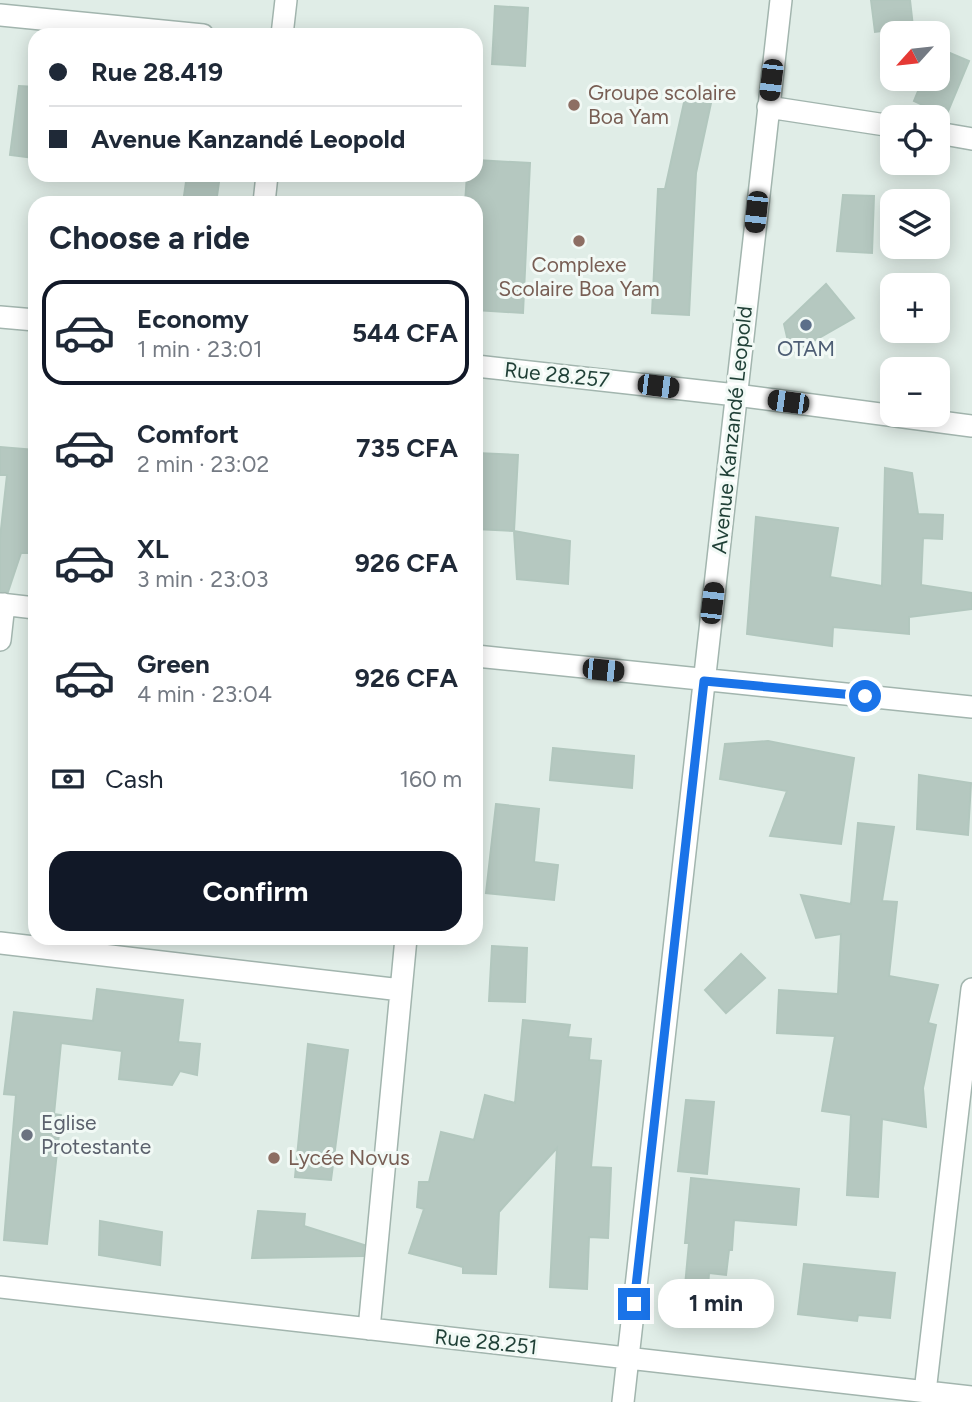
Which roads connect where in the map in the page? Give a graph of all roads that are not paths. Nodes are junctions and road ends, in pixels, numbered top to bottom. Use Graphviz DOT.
graph roads {
  1 [pos="286,0"];
  2 [pos="781,0"];
  3 [pos="0,15"];
  4 [pos="132,28"];
  5 [pos="283,28"];
  6 [pos="768,107"];
  7 [pos="880,124"];
  8 [pos="950,135"];
  9 [pos="972,139"];
  10 [pos="0,317"];
  11 [pos="28,319"];
  12 [pos="483,367"];
  13 [pos="736,395"];
  14 [pos="972,426"];
  15 [pos="2,604"];
  16 [pos="28,607"];
  17 [pos="0,640"];
  18 [pos="483,657"];
  19 [pos="704,681"];
  20 [pos="972,707"];
  21 [pos="0,943"];
  22 [pos="405,945"];
  23 [pos="972,989"];
  24 [pos="401,990"];
  25 [pos="0,1287"];
  26 [pos="369,1329"];
  27 [pos="628,1358"];
  28 [pos="925,1392"];
  29 [pos="972,1397"];
  30 [pos="623,1402"];
  1 -- 5 [label="street"];
  2 -- 6 [label="street, Avenue Kanzandé Leopold"];
  3 -- 4 [label="street"];
  6 -- 7 [label="street"];
  6 -- 13 [label="street, Avenue Kanzandé Leopold"];
  8 -- 9 [label="street"];
  10 -- 11 [label="street"];
  12 -- 13 [label="street, Rue 28.257"];
  13 -- 14 [label="street, Rue 28.257"];
  13 -- 19 [label="street, Avenue Kanzandé Leopold"];
  15 -- 16 [label="street"];
  15 -- 17 [label="street"];
  18 -- 19 [label="street"];
  19 -- 20 [label="street"];
  19 -- 27 [label="street, Avenue Kanzandé Leopold"];
  21 -- 24 [label="street"];
  22 -- 24 [label="street"];
  23 -- 28 [label="street"];
  24 -- 26 [label="street"];
  25 -- 26 [label="street, Rue 28.251"];
  26 -- 27 [label="street, Rue 28.251"];
  27 -- 28 [label="street, Rue 28.251"];
  27 -- 30 [label="street, Avenue Kanzandé Leopold"];
  28 -- 29 [label="street, Rue 28.251"];
}
